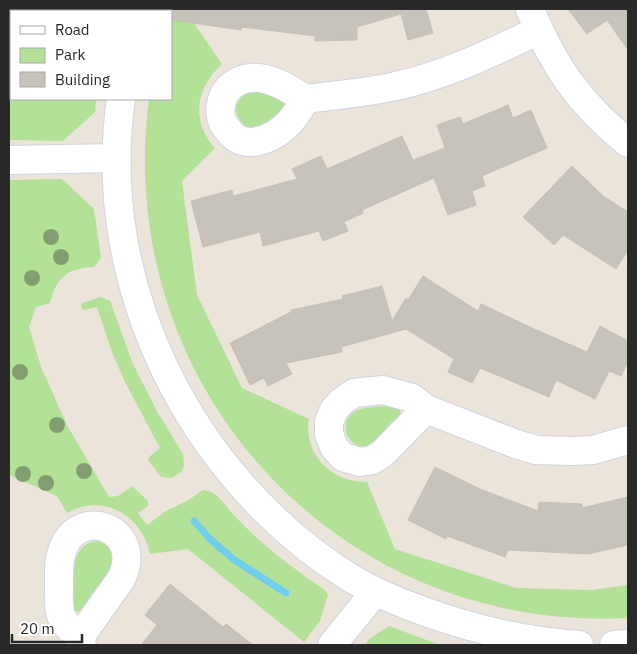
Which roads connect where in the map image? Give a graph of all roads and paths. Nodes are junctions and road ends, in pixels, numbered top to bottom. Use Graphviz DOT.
graph roads {
  1 [pos="535,19"];
  2 [pos="305,99"];
  3 [pos="121,100"];
  4 [pos="628,143"];
  5 [pos="116,158"];
  6 [pos="9,160"];
  7 [pos="426,409"];
  8 [pos="628,440"];
  9 [pos="375,592"];
  10 [pos="628,644"];
  11 [pos="332,645"];
  12 [pos="579,645"];
  13 [pos="614,645"];
  1 -- 2 [label="street"];
  1 -- 4 [label="street"];
  3 -- 5 [label="street"];
  5 -- 6 [label="street"];
  5 -- 9 [label="street"];
  7 -- 8 [label="street"];
  9 -- 11 [label="street"];
  9 -- 12 [label="street"];
  10 -- 13 [label="street"];
}
